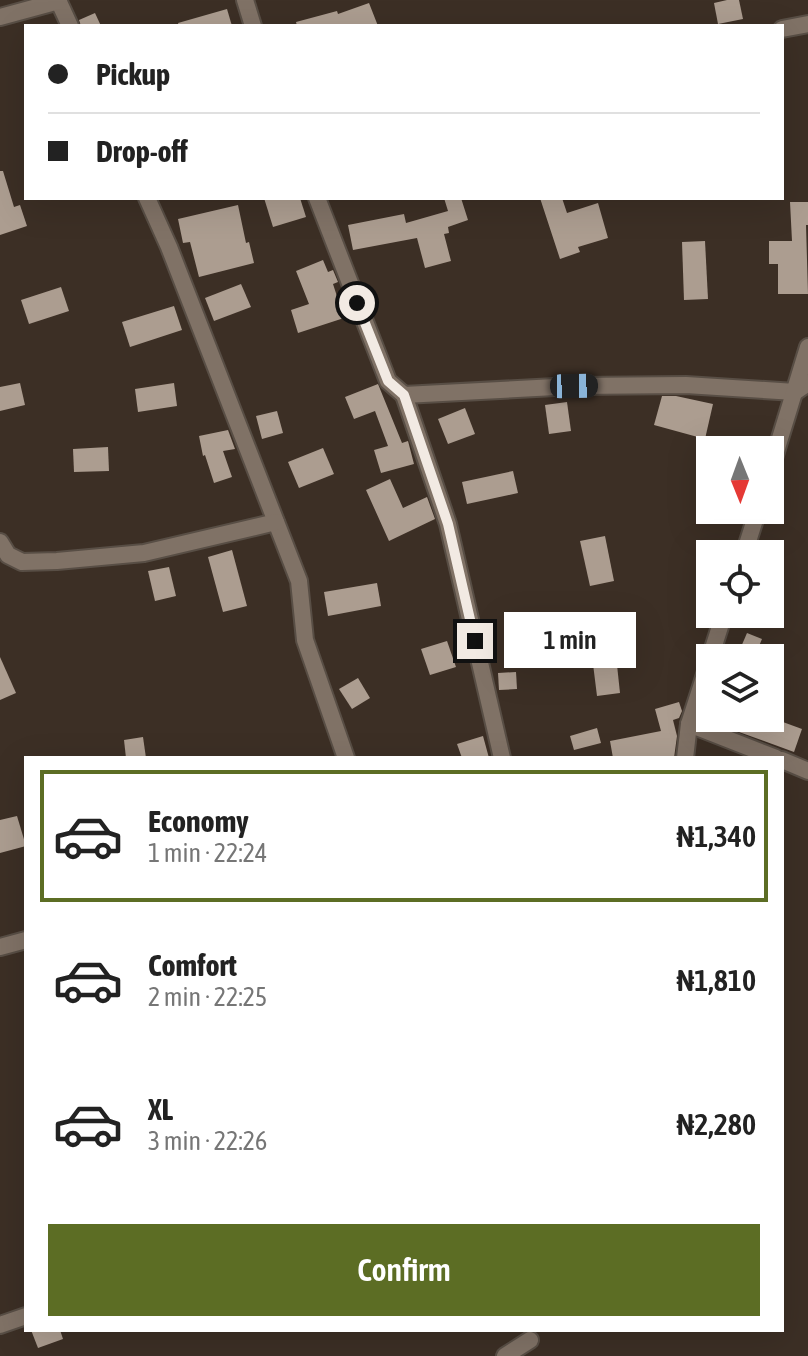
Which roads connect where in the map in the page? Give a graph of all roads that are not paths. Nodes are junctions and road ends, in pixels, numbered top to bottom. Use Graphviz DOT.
graph roads {
  1 [pos="58,0"];
  2 [pos="265,0"];
  3 [pos="246,2"];
  4 [pos="0,17"];
  5 [pos="69,24"];
  6 [pos="252,24"];
  7 [pos="808,24"];
  8 [pos="784,29"];
  9 [pos="148,200"];
  10 [pos="318,200"];
  11 [pos="808,347"];
  12 [pos="802,388"];
  13 [pos="404,395"];
  14 [pos="783,436"];
  15 [pos="276,522"];
  16 [pos="0,542"];
  17 [pos="696,702"];
  18 [pos="689,724"];
  19 [pos="345,756"];
  20 [pos="502,756"];
  21 [pos="685,756"];
  22 [pos="771,756"];
  23 [pos="784,761"];
  24 [pos="808,771"];
  25 [pos="24,941"];
  26 [pos="0,947"];
  27 [pos="24,1317"];
  28 [pos="0,1325"];
  29 [pos="529,1342"];
  30 [pos="505,1356"];
  1 -- 4 [label="street"];
  1 -- 5 [label="street"];
  2 -- 3 [label="street"];
  3 -- 6 [label="street"];
  7 -- 8 [label="street"];
  9 -- 15 [label="street"];
  10 -- 13 [label="street"];
  11 -- 12 [label="street"];
  12 -- 13 [label="street"];
  12 -- 14 [label="street"];
  13 -- 20 [label="street"];
  15 -- 16 [label="street"];
  15 -- 19 [label="street"];
  17 -- 18 [label="street"];
  18 -- 21 [label="street"];
  18 -- 22 [label="street"];
  23 -- 24 [label="street"];
  25 -- 26 [label="street"];
  27 -- 28 [label="street"];
  29 -- 30 [label="street"];
}
